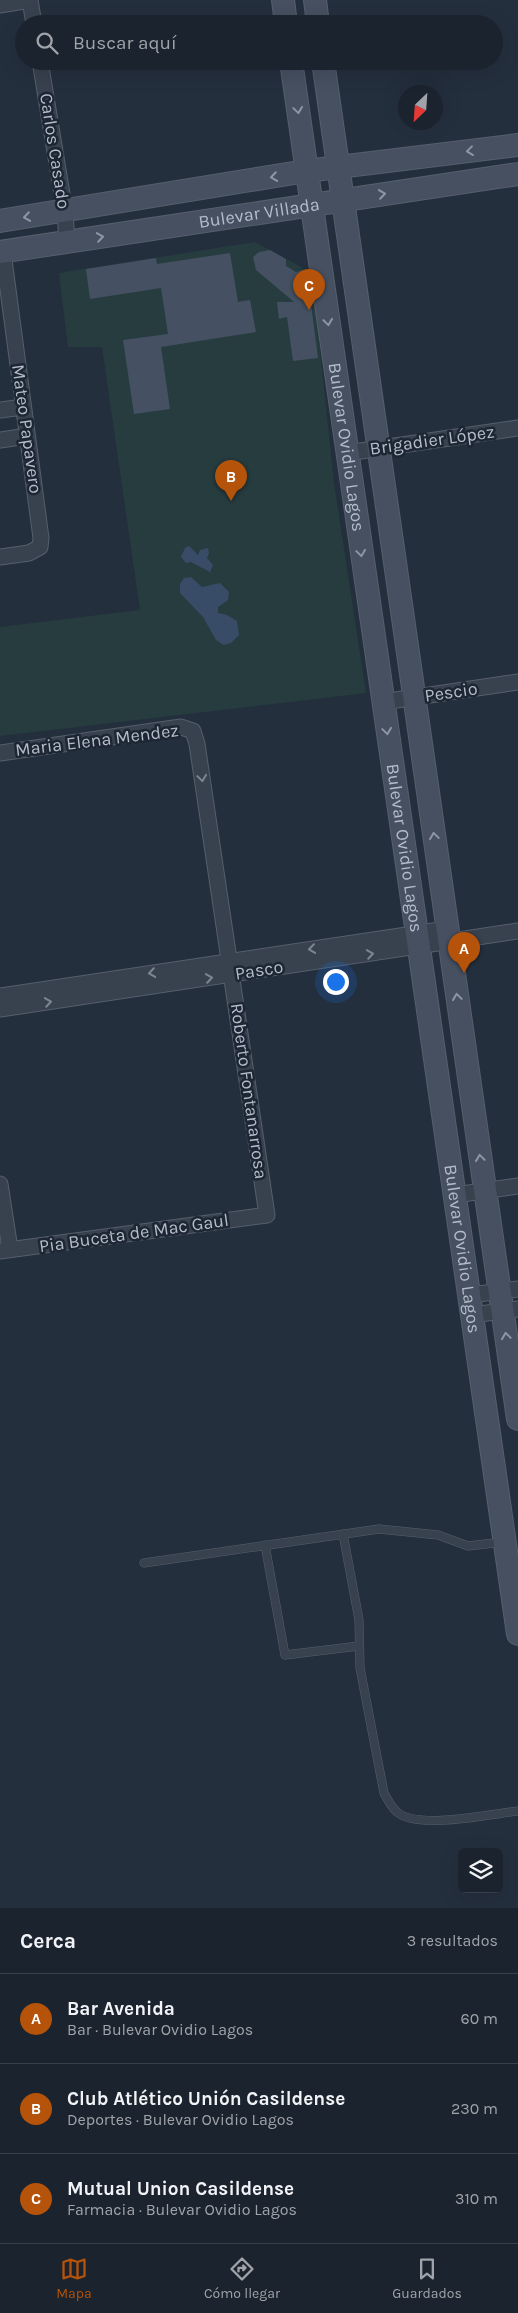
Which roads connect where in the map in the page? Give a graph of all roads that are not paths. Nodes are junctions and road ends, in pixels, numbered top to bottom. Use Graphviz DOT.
graph roads {
  1 [pos="30,0"];
  2 [pos="283,0"];
  3 [pos="315,0"];
  4 [pos="0,5"];
  5 [pos="32,15"];
  6 [pos="285,15"];
  7 [pos="317,15"];
  8 [pos="41,70"];
  9 [pos="292,70"];
  10 [pos="324,70"];
  11 [pos="518,145"];
  12 [pos="337,167"];
  13 [pos="306,172"];
  14 [pos="518,174"];
  15 [pos="342,200"];
  16 [pos="312,204"];
  17 [pos="65,212"];
  18 [pos="0,221"];
  19 [pos="68,242"];
  20 [pos="2,252"];
  21 [pos="23,407"];
  22 [pos="0,410"];
  23 [pos="518,428"];
  24 [pos="27,436"];
  25 [pos="0,440"];
  26 [pos="378,448"];
  27 [pos="347,452"];
  28 [pos="0,557"];
  29 [pos="518,682"];
  30 [pos="414,698"];
  31 [pos="383,702"];
  32 [pos="193,731"];
  33 [pos="0,753"];
  34 [pos="518,931"];
  35 [pos="448,935"];
  36 [pos="417,940"];
  37 [pos="230,968"];
  38 [pos="0,996"];
  39 [pos="0,1009"];
  40 [pos="0,1184"];
  41 [pos="518,1186"];
  42 [pos="485,1191"];
  43 [pos="455,1195"];
  44 [pos="267,1215"];
  45 [pos="5,1250"];
  46 [pos="509,1300"];
  47 [pos="471,1306"];
  48 [pos="518,1419"];
  49 [pos="343,1534"];
  50 [pos="505,1542"];
  51 [pos="265,1545"];
  52 [pos="144,1563"];
  53 [pos="513,1564"];
  54 [pos="518,1634"];
  55 [pos="358,1646"];
  56 [pos="518,1811"];
  1 -- 4 [label="street"];
  1 -- 5 [label="street"];
  2 -- 6 [label="main road"];
  3 -- 7 [label="main road"];
  8 -- 17 [label="street, Carlos Casado"];
  9 -- 13 [label="main road, Bulevar Ovidio Lagos, one-way"];
  10 -- 12 [label="main road, Bulevar Ovidio Lagos"];
  11 -- 12 [label="main road, Bulevar Villada, one-way"];
  12 -- 13 [label="main road, Bulevar Villada"];
  12 -- 15 [label="main road, Bulevar Ovidio Lagos"];
  13 -- 16 [label="main road, Bulevar Ovidio Lagos"];
  13 -- 17 [label="main road, Bulevar Villada, one-way"];
  15 -- 14 [label="main road, Bulevar Villada, one-way"];
  15 -- 16 [label="main road, Bulevar Villada"];
  15 -- 26 [label="main road, Bulevar Ovidio Lagos"];
  19 -- 16 [label="main road, Bulevar Villada, one-way"];
  16 -- 27 [label="main road, Bulevar Ovidio Lagos, one-way"];
  17 -- 18 [label="main road, Bulevar Villada, one-way"];
  17 -- 19 [label="street, Carlos Casado"];
  19 -- 20 [label="main road, Bulevar Villada"];
  20 -- 21 [label="street, Mateo Papavero"];
  21 -- 22 [label="street"];
  21 -- 24 [label="street, Mateo Papavero"];
  23 -- 26 [label="street, Brigadier López"];
  24 -- 25 [label="street"];
  24 -- 28 [label="street, Mateo Papavero"];
  26 -- 27 [label="street, Brigadier López"];
  26 -- 30 [label="main road, Bulevar Ovidio Lagos"];
  27 -- 31 [label="main road, Bulevar Ovidio Lagos, one-way"];
  29 -- 30 [label="street, Pescio"];
  30 -- 31 [label="street, Pescio"];
  35 -- 30 [label="main road, Bulevar Ovidio Lagos, one-way"];
  31 -- 36 [label="main road, Bulevar Ovidio Lagos, one-way"];
  32 -- 33 [label="street, Maria Elena Mendez"];
  32 -- 37 [label="street, Roberto Fontanarrosa, one-way"];
  34 -- 35 [label="street, Pasco"];
  35 -- 36 [label="street, Pasco"];
  42 -- 35 [label="main road, Bulevar Ovidio Lagos, one-way"];
  36 -- 37 [label="street, Pasco"];
  36 -- 43 [label="main road, Bulevar Ovidio Lagos"];
  37 -- 38 [label="street, Pasco, one-way"];
  39 -- 37 [label="street, Pasco, one-way"];
  37 -- 44 [label="street, Roberto Fontanarrosa"];
  40 -- 45 [label="street"];
  41 -- 42 [label="street"];
  42 -- 43 [label="street"];
  42 -- 46 [label="main road, Bulevar Ovidio Lagos"];
  43 -- 47 [label="main road, Bulevar Ovidio Lagos"];
  44 -- 45 [label="street, Pia Buceta de Mac Gaul"];
  46 -- 47 [label="street"];
  48 -- 46 [label="main road, Bulevar Ovidio Lagos, one-way"];
  47 -- 50 [label="main road, Bulevar Ovidio Lagos"];
  49 -- 50 [label="lane"];
  49 -- 51 [label="lane"];
  49 -- 55 [label="lane"];
  50 -- 53 [label="main road, Bulevar Ovidio Lagos"];
  51 -- 52 [label="lane"];
  51 -- 55 [label="lane"];
  53 -- 54 [label="main road, Bulevar Ovidio Lagos"];
  55 -- 56 [label="lane"];
}
